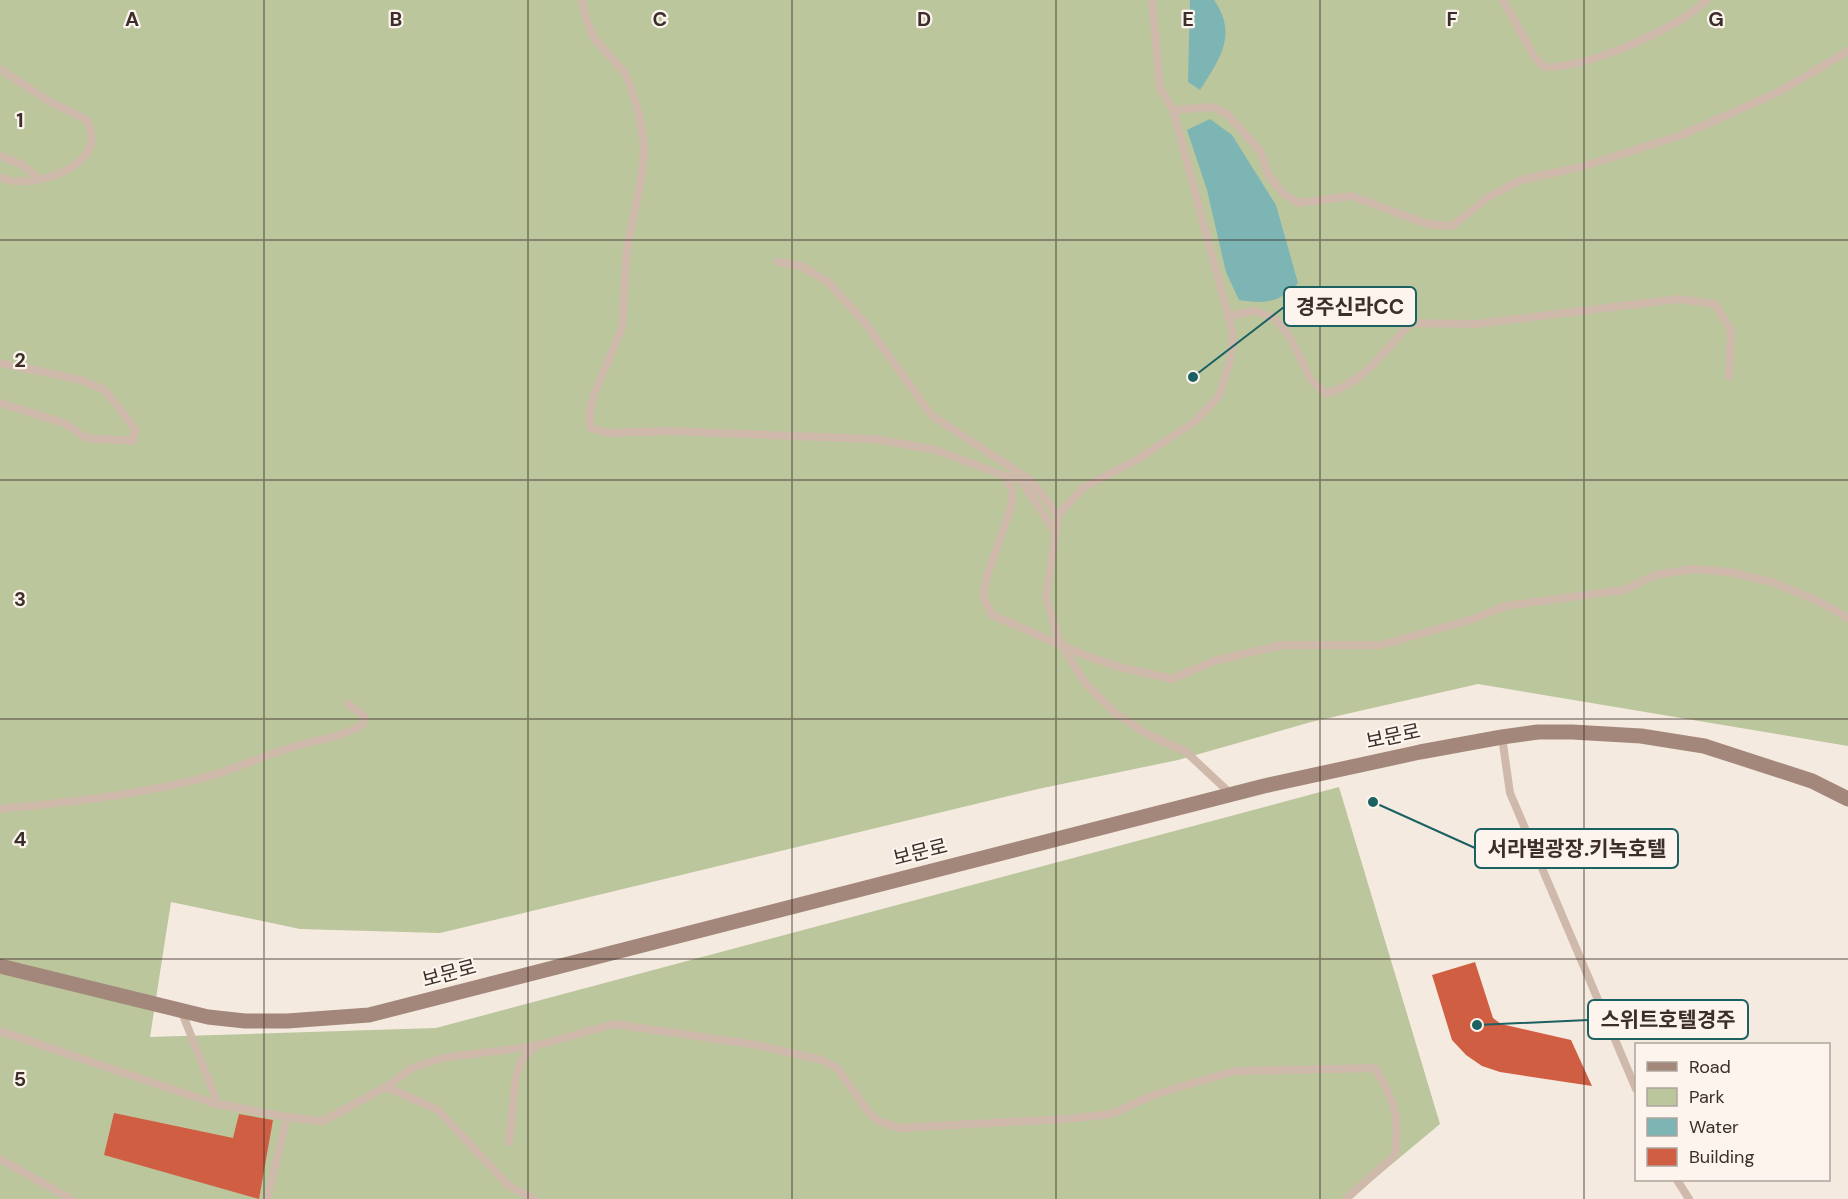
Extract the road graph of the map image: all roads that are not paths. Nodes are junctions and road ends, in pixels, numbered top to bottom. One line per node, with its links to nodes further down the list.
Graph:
1 (582, 0): 16 (lane)
2 (1152, 0): 7 (lane)
3 (1503, 0): 4 (lane)
4 (1707, 0)
5 (1848, 51): 7 (lane)
6 (0, 69): 10 (lane)
7 (1173, 110): 12 (lane)
8 (0, 156): 10 (lane)
9 (0, 177): 10 (lane)
10 (39, 178)
11 (777, 262): 17 (lane)
12 (1228, 316): 14 (lane); 17 (lane)
13 (0, 363): 15 (lane)
14 (1729, 377)
15 (0, 403)
16 (1005, 476): 18 (lane); 20 (lane)
17 (1058, 515): 18 (lane)
18 (1055, 532): 20 (lane)
19 (1848, 618): 20 (lane)
20 (1060, 643): 23 (lane)
21 (348, 704): 25 (lane)
22 (1502, 737): 23 (street, 보문로); 24 (street, 보문로); 31 (lane)
23 (1231, 794): 27 (street, 보문로)
24 (1848, 799)
25 (0, 809)
26 (0, 966): 27 (street, 보문로)
27 (181, 1011): 32 (lane)
28 (0, 1031): 32 (lane)
29 (534, 1046): 30 (lane); 34 (lane); 40 (lane)
30 (386, 1087): 33 (lane); 39 (lane)
31 (1635, 1087)
32 (218, 1104): 33 (lane)
33 (287, 1117): 38 (lane)
34 (509, 1142)
35 (0, 1159): 37 (lane)
36 (1678, 1181): 41 (lane)
37 (71, 1199)
38 (267, 1199)
39 (535, 1199)
40 (1346, 1199)
41 (1689, 1199)

